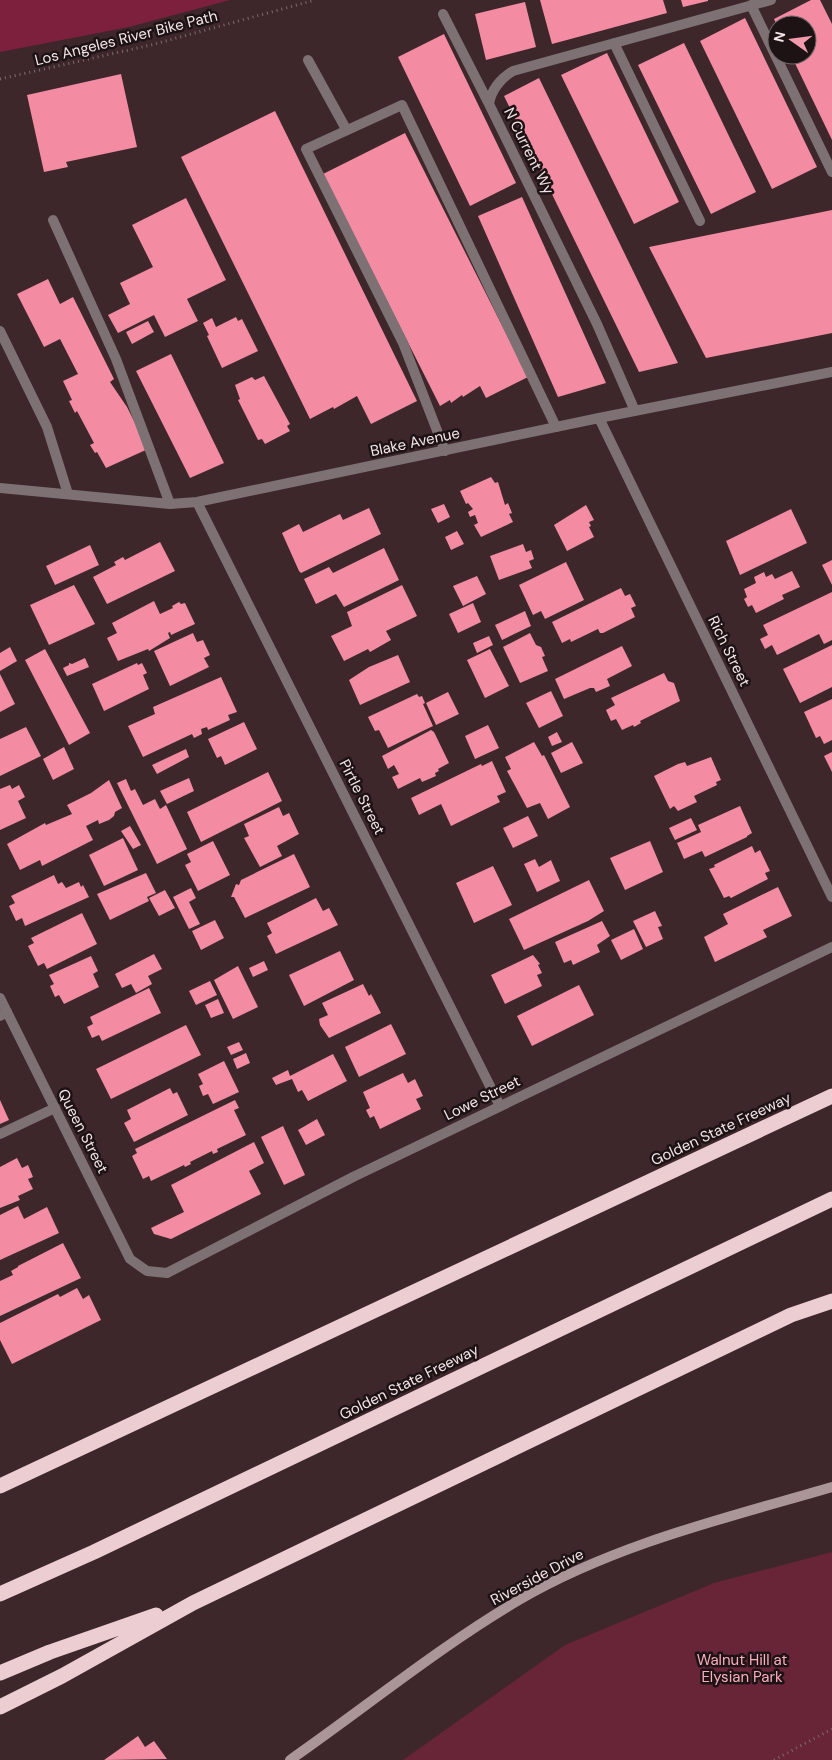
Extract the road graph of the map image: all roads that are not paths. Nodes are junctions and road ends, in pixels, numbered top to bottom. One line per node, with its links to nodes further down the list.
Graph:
1 (771, 0): 2 (street, N Current Wy)
2 (751, 6): 4 (street, N Current Wy); 8 (street)
3 (443, 14): 6 (street)
4 (614, 43): 6 (street, N Current Wy); 10 (street)
5 (308, 60): 7 (street)
6 (489, 104): 13 (street, N Current Wy)
7 (346, 129): 15 (street); 16 (street)
8 (832, 172)
9 (53, 220): 20 (street)
10 (700, 221)
11 (0, 331): 18 (street)
12 (832, 372): 13 (street, Blake Avenue)
13 (634, 411): 14 (street, Blake Avenue)
14 (599, 418): 15 (street, Blake Avenue); 21 (street, Rich Street)
15 (556, 427): 16 (street, Blake Avenue)
16 (445, 452): 19 (street, Blake Avenue)
17 (0, 488): 18 (street, Blake Avenue)
18 (68, 494): 20 (street, Blake Avenue)
19 (197, 502): 20 (street, Blake Avenue); 26 (street, Pirtle Street)
20 (170, 504)
21 (832, 897)
22 (832, 947): 26 (street, Lowe Street)
23 (0, 998): 24 (street, Queen Street)
24 (4, 1014): 27 (street, Queen Street)
25 (832, 1096): 34 (highway, Golden State Freeway)
26 (500, 1106): 30 (street, Lowe Street)
27 (55, 1108): 28 (street); 30 (street, Queen Street)
28 (0, 1134)
29 (832, 1199): 36 (highway, Golden State Freeway)
30 (147, 1271)
31 (832, 1289): 33 (highway)
32 (832, 1301): 33 (highway)
33 (791, 1315): 37 (highway)
34 (0, 1486)
35 (832, 1487): 40 (main road, Riverside Drive)
36 (0, 1594)
37 (193, 1602): 38 (highway); 39 (highway)
38 (0, 1673)
39 (0, 1707)
40 (290, 1760)

